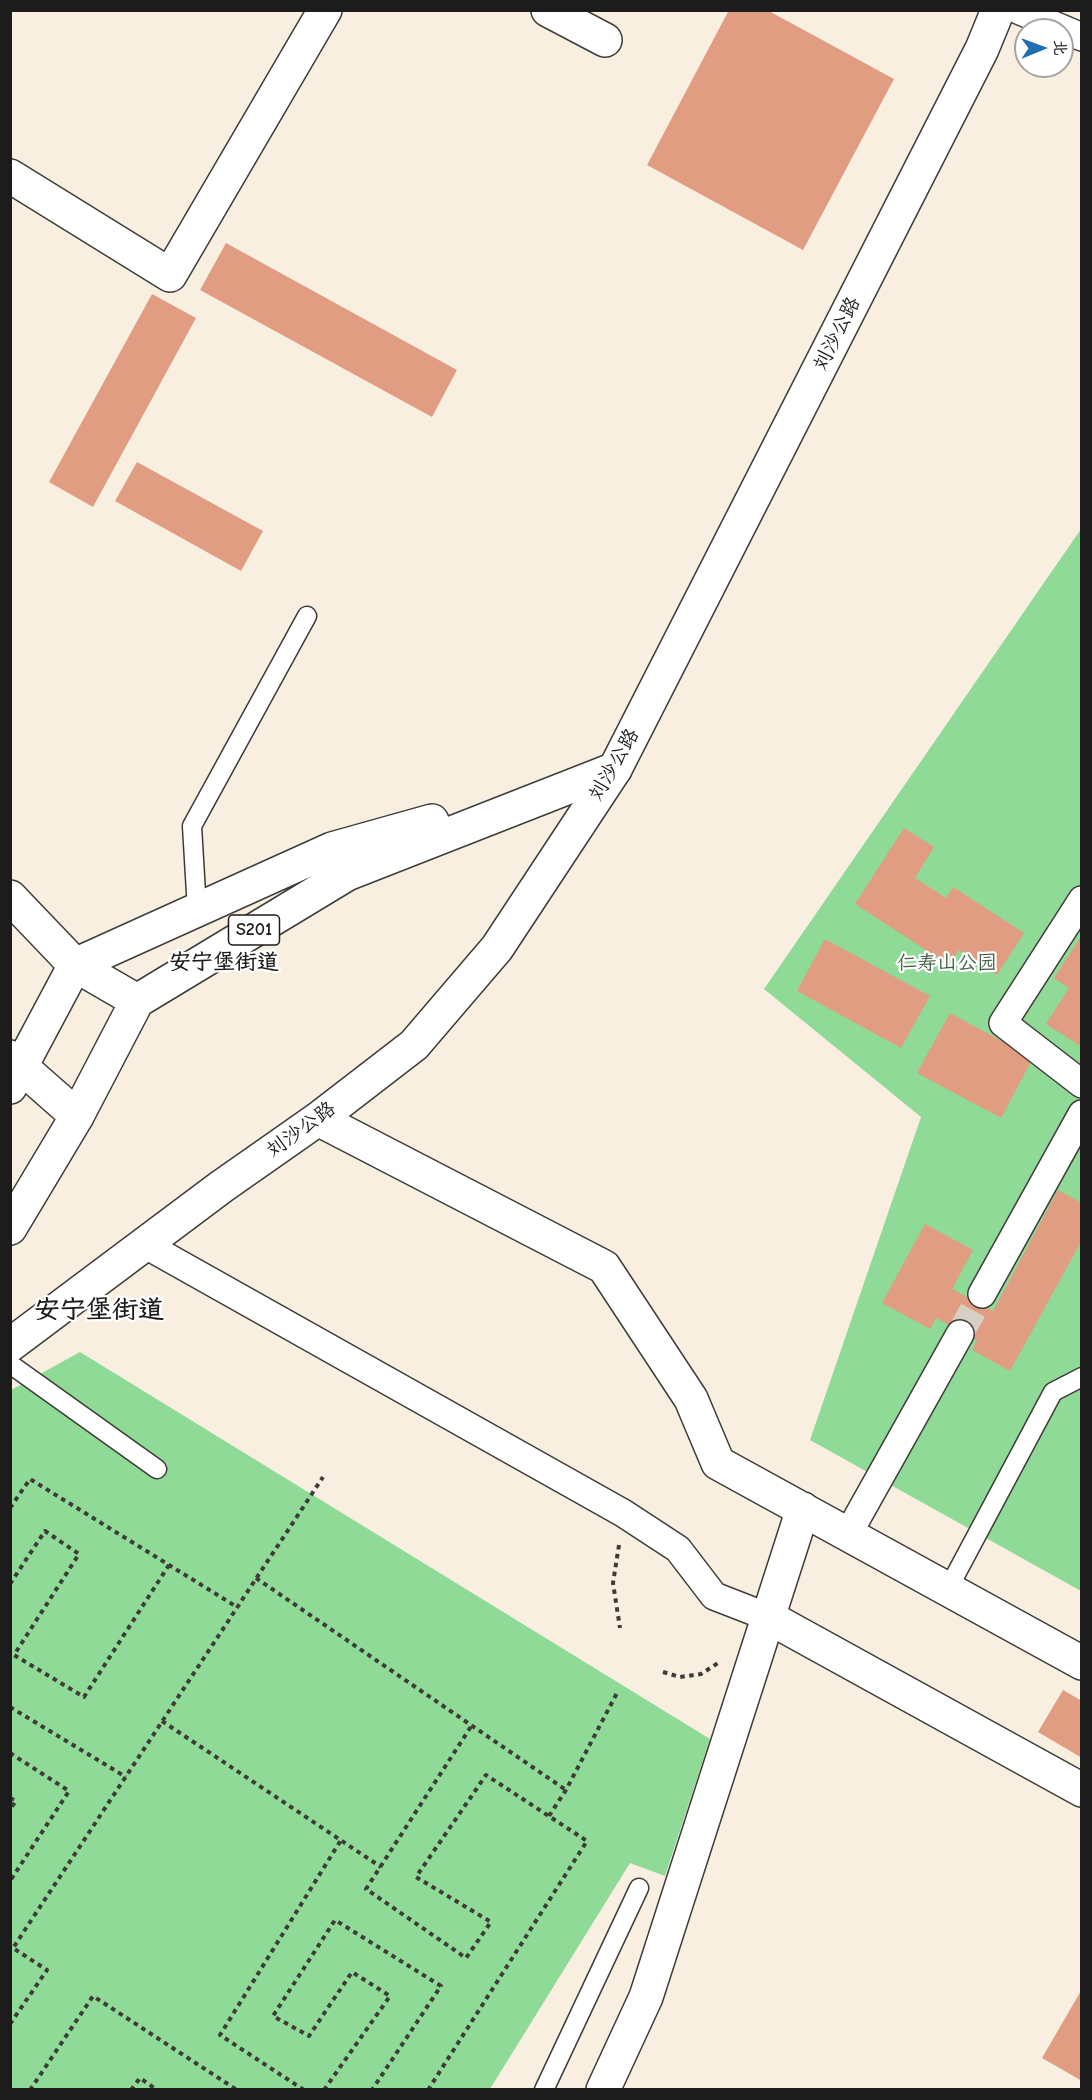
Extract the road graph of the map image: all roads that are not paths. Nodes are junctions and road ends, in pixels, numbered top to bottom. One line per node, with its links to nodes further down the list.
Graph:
1 (326, 10): 7 (street)
2 (548, 10): 6 (street)
3 (998, 10): 9 (street, 刘沙公路)
4 (1018, 10): 5 (street)
5 (1082, 37)
6 (605, 40)
7 (10, 176)
8 (306, 615): 12 (lane)
9 (615, 769): 12 (street, S201); 14 (street, S201); 19 (street, 刘沙公路)
10 (10, 897): 13 (street)
11 (1082, 900): 16 (street)
12 (197, 910): 13 (street, S201)
13 (75, 965): 14 (street); 15 (street)
14 (137, 1001): 18 (street)
15 (14, 1071): 18 (street)
16 (1082, 1084)
17 (1082, 1114): 22 (street)
18 (77, 1116): 20 (street)
19 (318, 1119): 21 (street, 刘沙公路); 28 (street)
20 (10, 1228)
21 (144, 1244): 24 (street, 刘沙公路); 31 (street)
22 (982, 1294)
23 (960, 1334): 29 (street)
24 (10, 1345)
25 (10, 1364): 27 (lane)
26 (1082, 1377): 30 (lane)
27 (157, 1469)
28 (803, 1509): 29 (street); 31 (street)
29 (848, 1534): 30 (street)
30 (948, 1589): 32 (street)
31 (768, 1617): 33 (street); 36 (street)
32 (1082, 1663)
33 (1082, 1790)
34 (639, 1888): 35 (lane)
35 (544, 2090)
36 (603, 2090)

